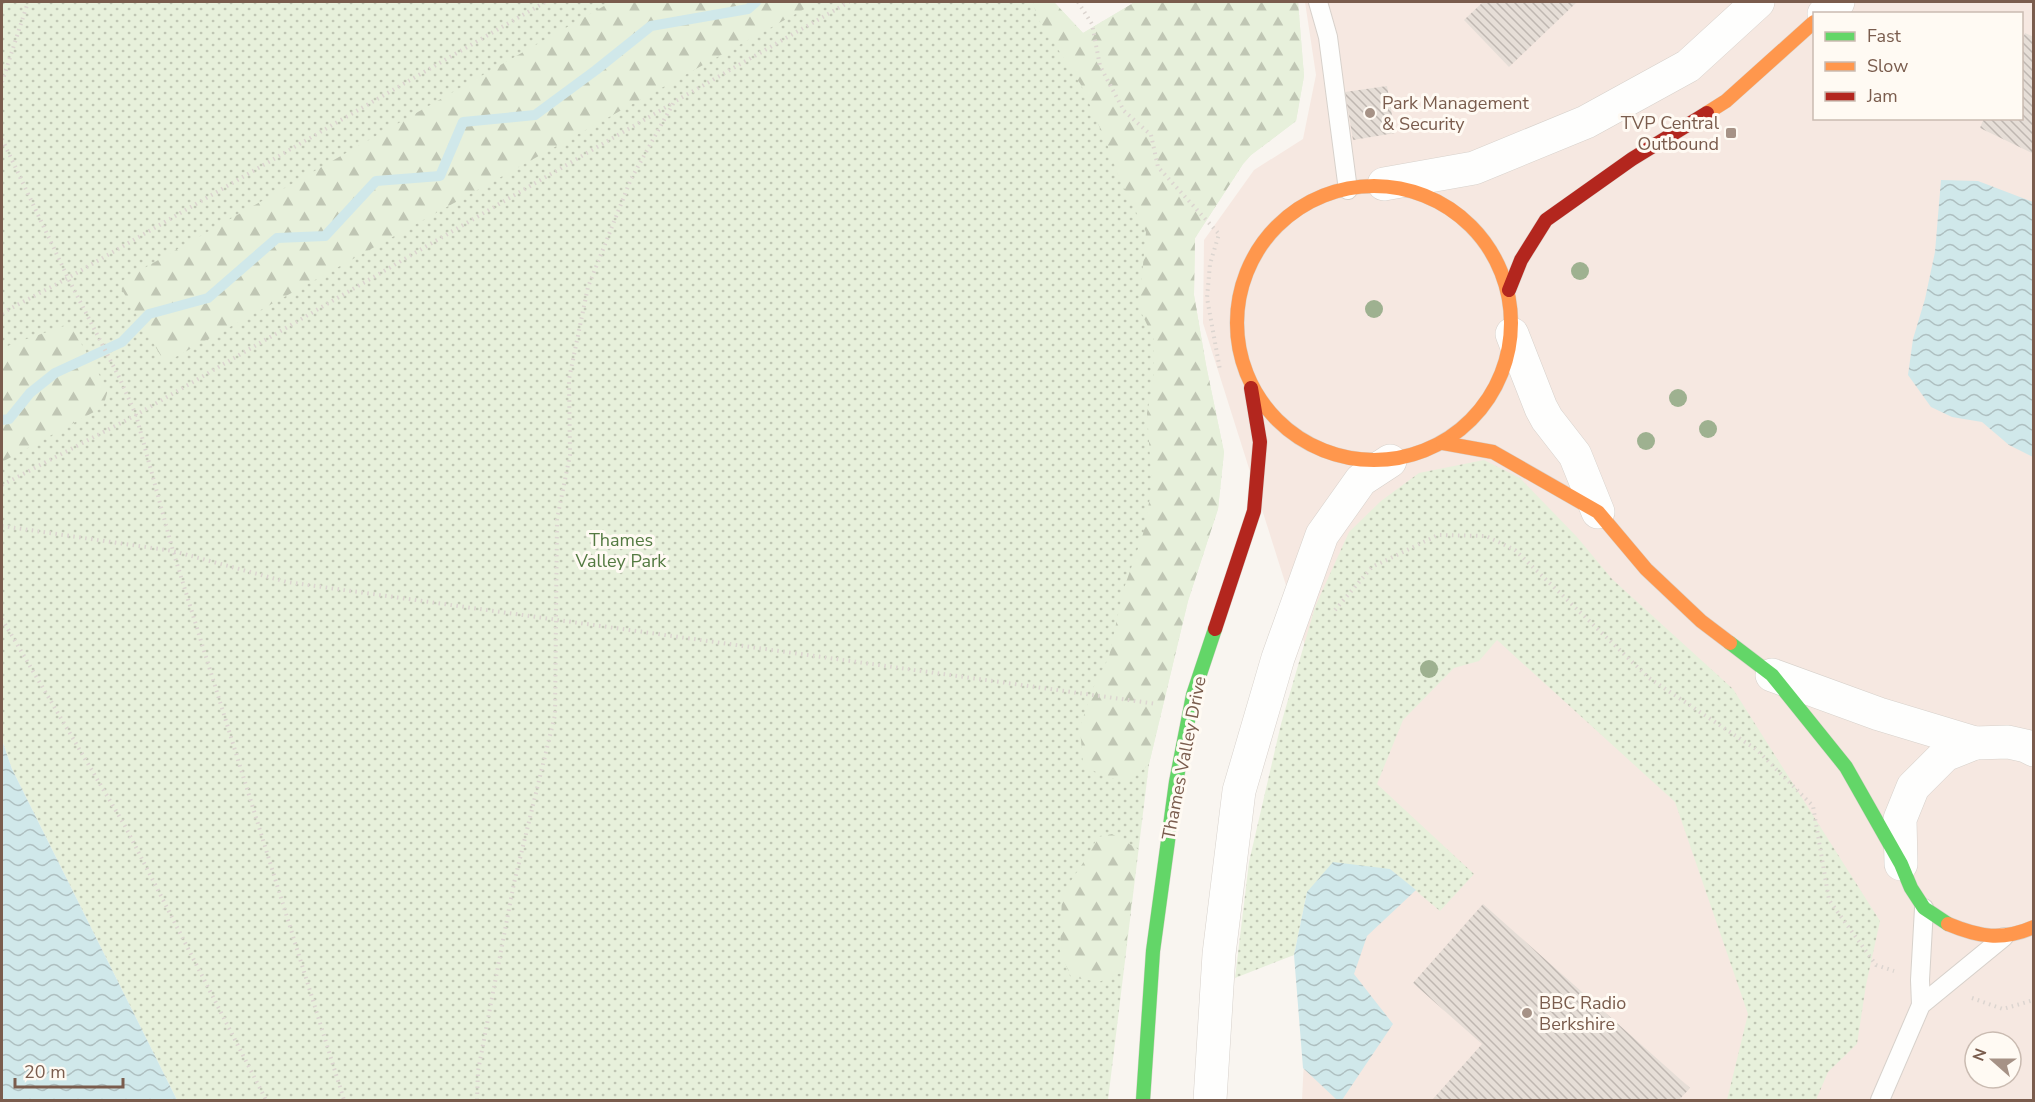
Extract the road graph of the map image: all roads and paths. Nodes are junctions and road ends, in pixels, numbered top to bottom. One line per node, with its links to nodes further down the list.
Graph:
1 (28, 2): 10 (path)
2 (545, 2): 15 (path)
3 (849, 2): 11 (path)
4 (1078, 2): 19 (path)
5 (1318, 2): 14 (lane)
6 (1758, 2): 13 (street)
7 (1838, 2): 8 (street)
8 (1826, 12)
9 (1813, 24): 16 (street)
10 (2, 82)
11 (674, 102): 21 (path); 30 (path)
12 (2, 139): 15 (path)
13 (1384, 184): 14 (street, Thames Valley Drive); 16 (street)
14 (1347, 190): 20 (street, Thames Valley Drive)
15 (68, 278): 17 (path); 21 (path)
16 (1509, 290): 18 (street)
17 (2, 313)
18 (1512, 334): 22 (street); 25 (street)
19 (1222, 377)
20 (1251, 388): 23 (street); 46 (street, Thames Valley Drive)
21 (136, 415): 24 (path); 27 (path)
22 (1443, 443): 23 (street); 25 (street)
23 (1390, 461): 47 (street)
24 (2, 485)
25 (1598, 512): 31 (street)
26 (2, 526): 27 (path)
27 (172, 551): 30 (path); 44 (path)
28 (1330, 615): 39 (path)
29 (2, 619): 43 (path)
30 (556, 620): 32 (path); 45 (path)
31 (1772, 675): 33 (street); 35 (street)
32 (1145, 703)
33 (1975, 743): 34 (street); 35 (street)
34 (2034, 750)
35 (1901, 864): 36 (street)
36 (1924, 908): 38 (street); 41 (lane)
37 (2034, 927): 38 (street)
38 (2005, 936): 41 (lane)
39 (1876, 965)
40 (2034, 1000): 42 (path)
41 (1922, 1005): 48 (lane)
42 (2003, 1009)
43 (266, 1101)
44 (344, 1101)
45 (477, 1101)
46 (1143, 1101)
47 (1210, 1101)
48 (1880, 1101)

